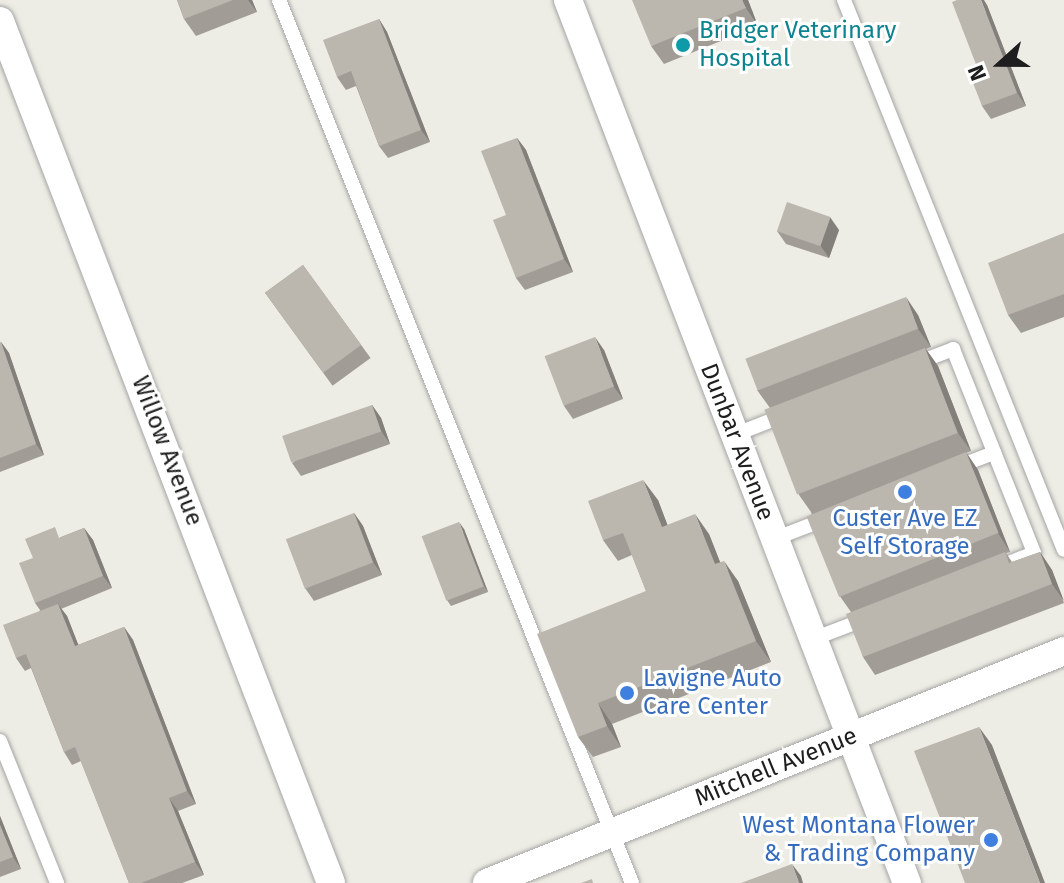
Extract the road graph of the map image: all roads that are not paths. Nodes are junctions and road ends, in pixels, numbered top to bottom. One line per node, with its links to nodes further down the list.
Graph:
1 (279, 0): 19 (lane)
2 (568, 0): 7 (street, Dunbar Avenue)
3 (844, 0): 12 (lane)
4 (0, 21): 21 (street, Willow Avenue)
5 (895, 372): 8 (lane)
6 (807, 406): 7 (lane)
7 (734, 435): 11 (street, Dunbar Avenue)
8 (994, 453): 9 (lane); 13 (lane)
9 (935, 476)
10 (848, 510): 11 (lane)
11 (774, 539): 15 (street, Dunbar Avenue)
12 (1064, 550)
13 (975, 576)
14 (887, 611): 15 (lane)
15 (813, 639): 17 (street, Dunbar Avenue)
16 (1064, 651): 17 (street, Mitchell Avenue)
17 (851, 737): 19 (street, Mitchell Avenue); 24 (street, Dunbar Avenue)
18 (0, 741): 20 (lane)
19 (613, 833): 22 (street, Mitchell Avenue); 23 (lane)
20 (57, 883)
21 (331, 883)
22 (487, 883)
23 (632, 883)
24 (907, 883)

